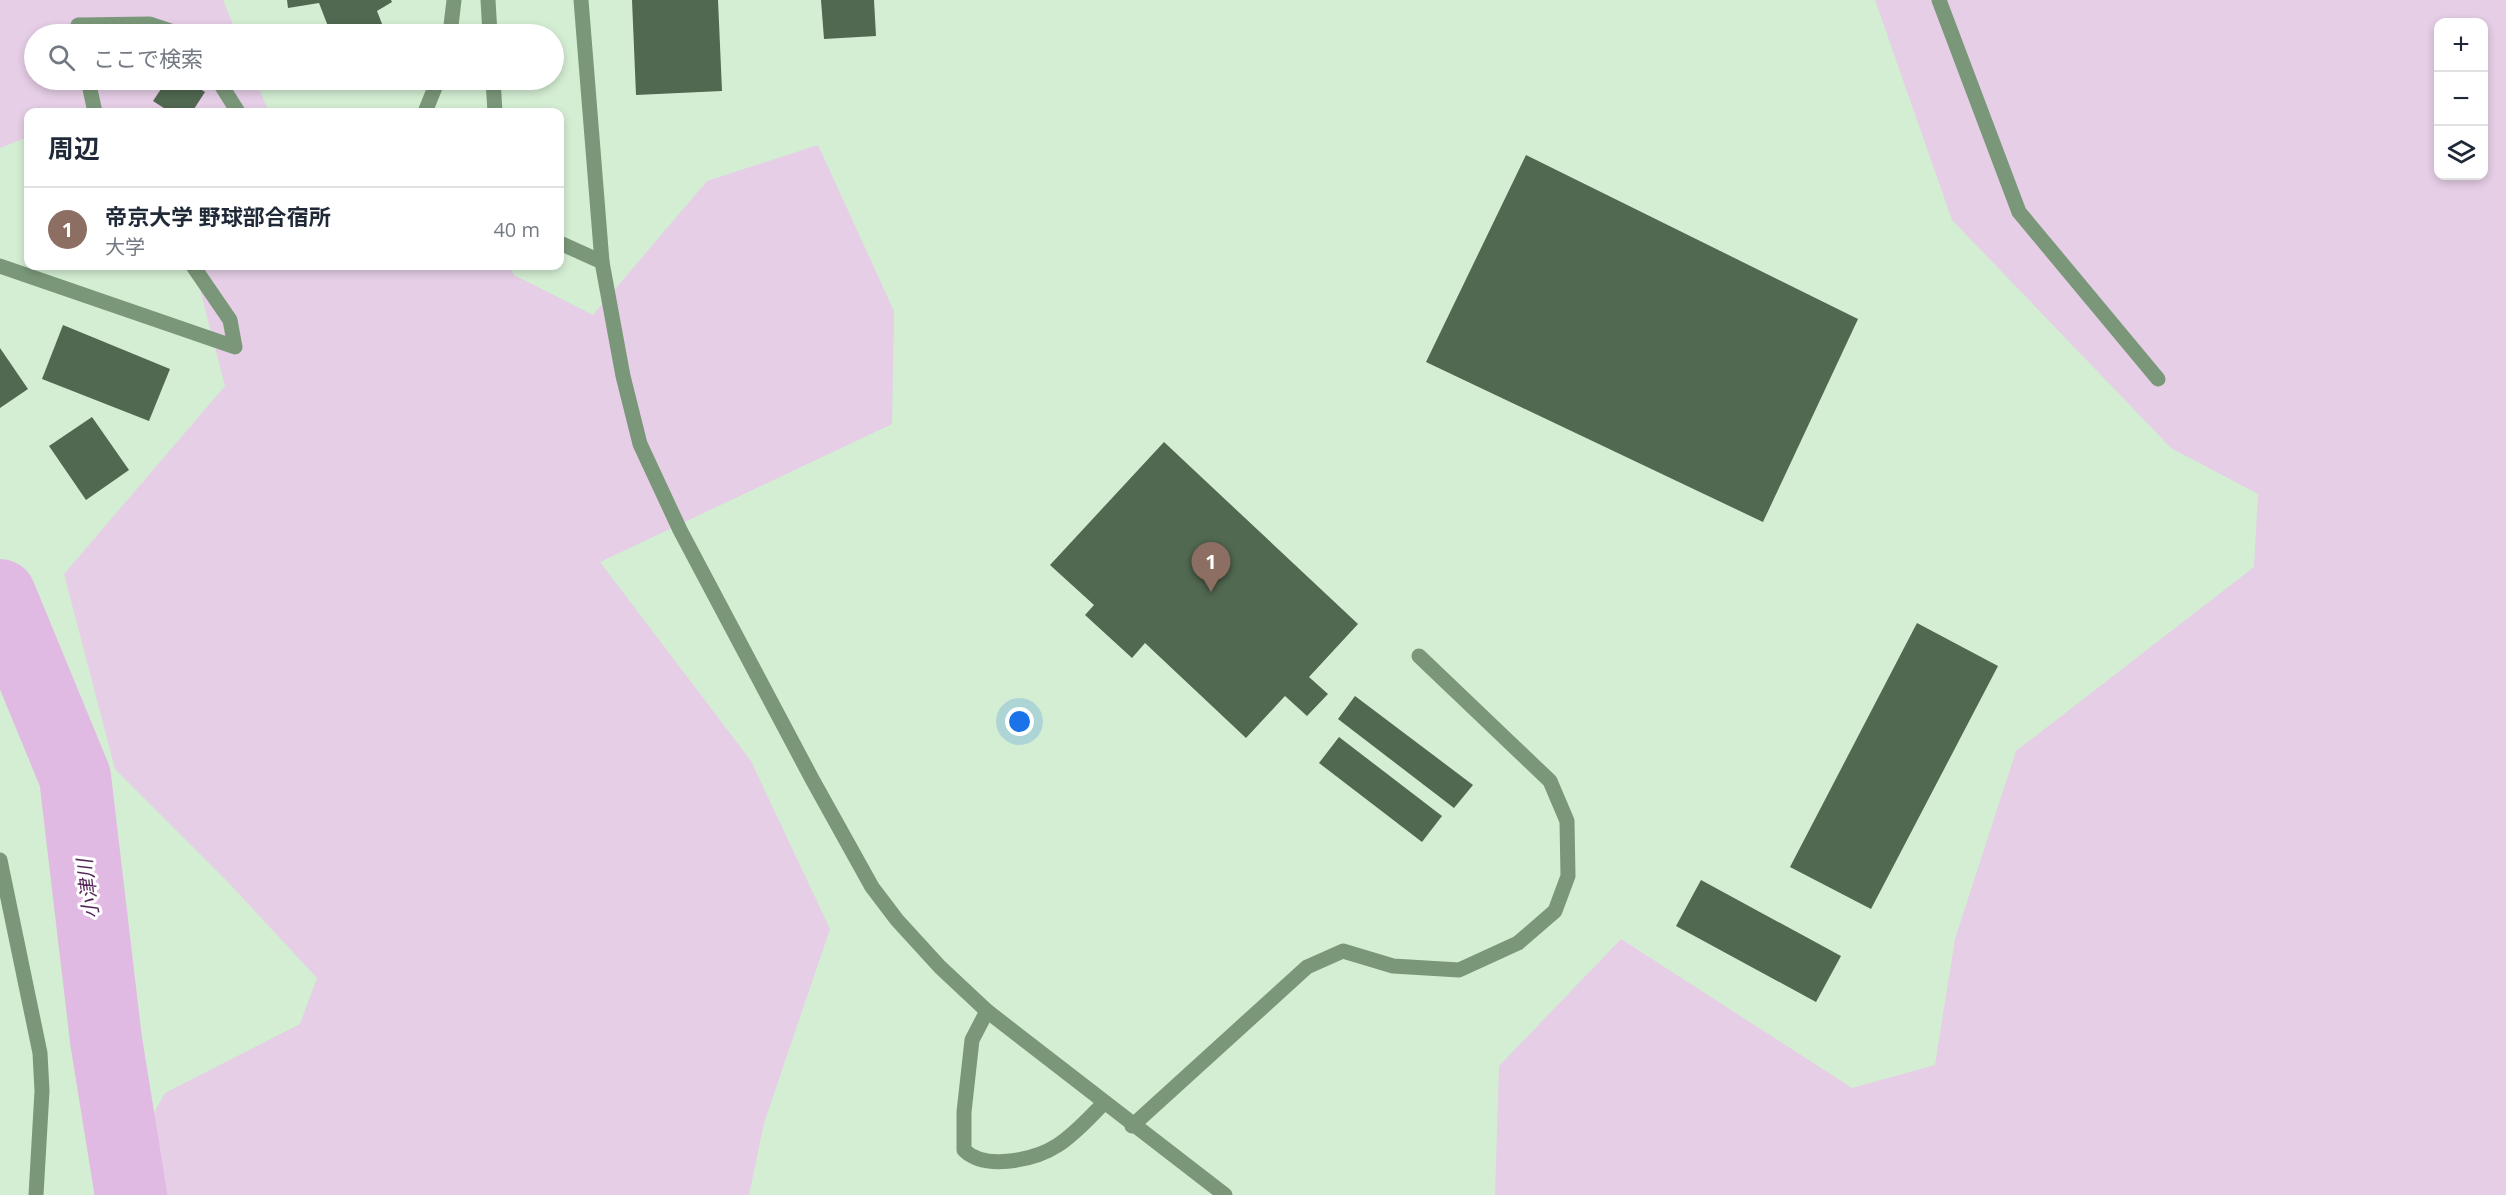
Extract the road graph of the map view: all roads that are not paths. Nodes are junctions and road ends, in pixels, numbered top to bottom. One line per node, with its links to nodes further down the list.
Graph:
1 (454, 0): 5 (street)
2 (488, 0): 6 (street)
3 (581, 0): 16 (street)
4 (1939, 0): 19 (street)
5 (451, 24)
6 (489, 24)
7 (90, 90): 11 (street)
8 (224, 90): 12 (street)
9 (434, 90): 13 (street)
10 (494, 90): 14 (street)
11 (94, 108)
12 (236, 108)
13 (426, 108)
14 (495, 108)
15 (564, 245): 16 (street)
16 (602, 262): 22 (street)
17 (0, 266): 18 (street)
18 (196, 270)
19 (2158, 379)
20 (1419, 656): 24 (street)
21 (0, 860): 25 (street)
22 (987, 1011): 23 (street); 23 (street)
23 (1103, 1104): 24 (street)
24 (1132, 1126): 26 (street)
25 (36, 1195)
26 (1225, 1195)

